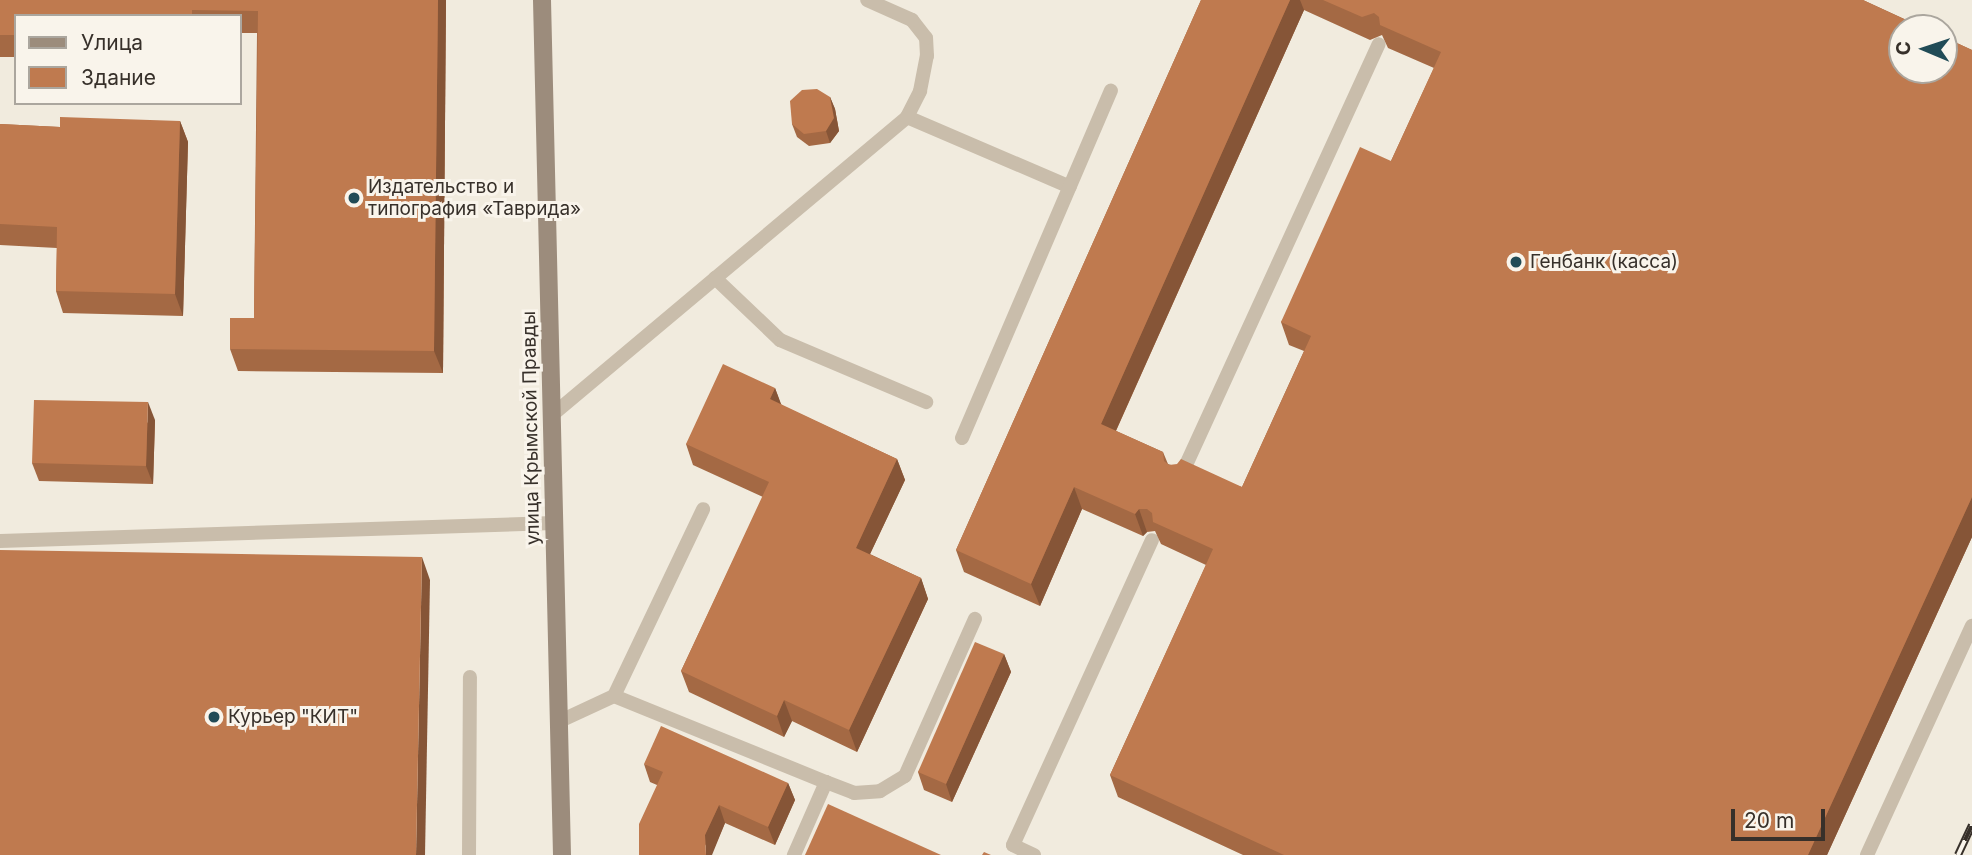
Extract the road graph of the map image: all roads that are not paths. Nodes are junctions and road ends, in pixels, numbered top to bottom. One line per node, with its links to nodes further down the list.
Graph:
1 (542, 0): 9 (street, улица Крымской Правды)
2 (867, 0): 5 (lane)
3 (1379, 44): 11 (lane)
4 (1111, 91): 6 (lane)
5 (907, 117): 6 (lane); 7 (lane)
6 (1070, 187): 10 (lane)
7 (715, 278): 8 (lane); 9 (lane)
8 (926, 402)
9 (551, 416): 13 (street, улица Крымской Правды)
10 (962, 438)
11 (1180, 478)
12 (703, 509): 19 (lane)
13 (554, 523): 15 (lane); 20 (street, улица Крымской Правды)
14 (1152, 540): 25 (lane)
15 (0, 541)
16 (975, 619): 21 (lane)
17 (1972, 626): 26 (lane)
18 (470, 677): 22 (lane)
19 (614, 696): 20 (lane); 21 (lane)
20 (558, 722): 23 (street, улица Крымской Правды)
21 (826, 782): 24 (lane)
22 (469, 855)
23 (562, 855)
24 (794, 855)
25 (1034, 855)
26 (1867, 855)

